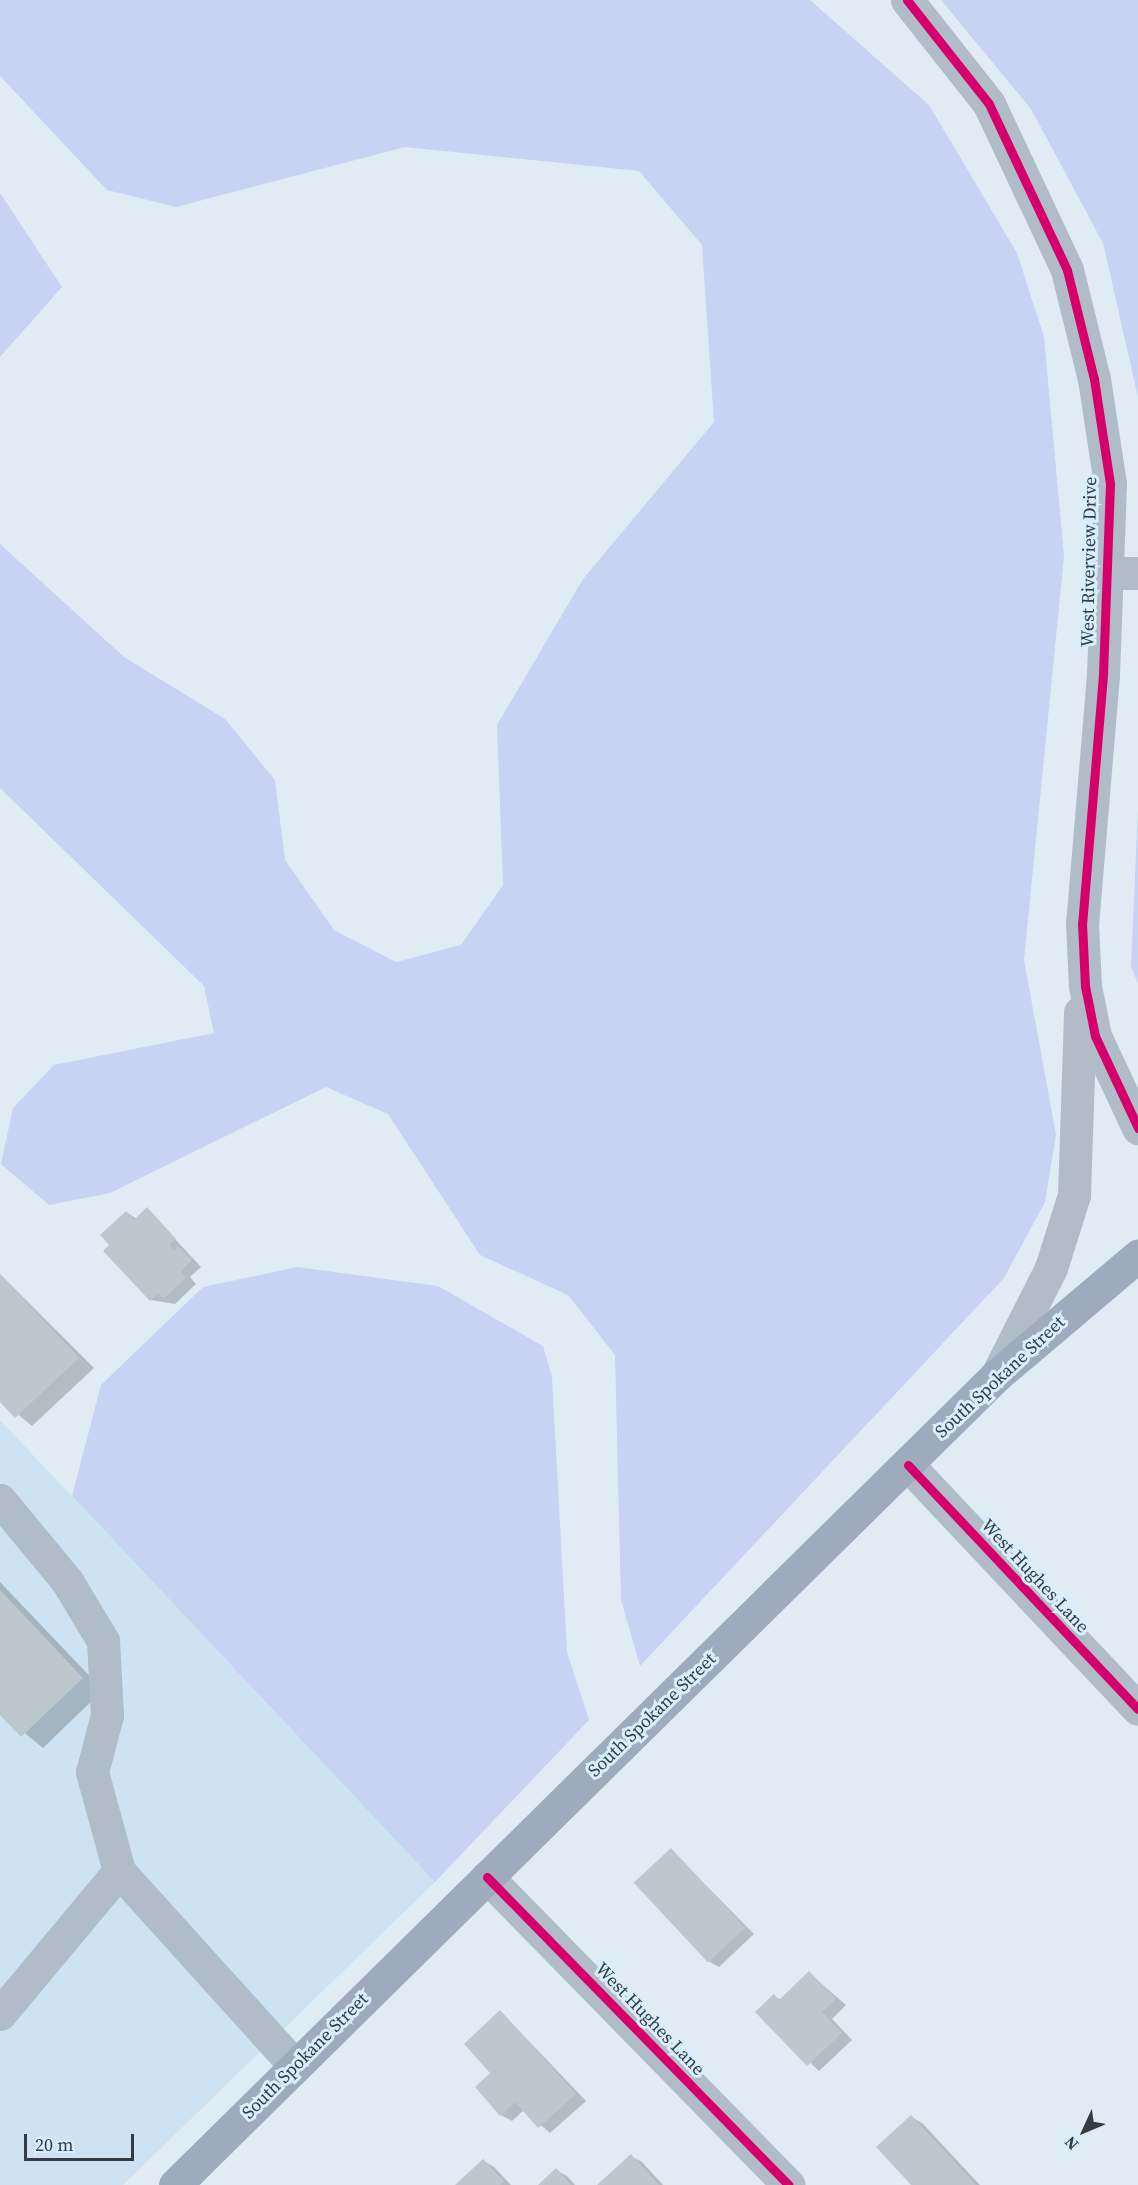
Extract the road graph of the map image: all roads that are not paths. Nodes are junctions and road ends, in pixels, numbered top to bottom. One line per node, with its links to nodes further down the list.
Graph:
1 (907, 0): 2 (street, West Riverview Drive)
2 (1123, 573): 3 (street, West Riverview Drive)
3 (1082, 923): 4 (street, West Riverview Drive); 6 (street)
4 (1138, 1128)
5 (1138, 1256): 6 (main road, South Spokane Street)
6 (998, 1375): 7 (main road, South Spokane Street)
7 (908, 1465): 9 (street, West Hughes Lane); 11 (main road, South Spokane Street)
8 (0, 1500): 10 (street)
9 (1138, 1709)
10 (119, 1871): 12 (street); 13 (street)
11 (487, 1877): 13 (main road, South Spokane Street); 15 (street, West Hughes Lane)
12 (0, 2014)
13 (295, 2066): 14 (main road, South Spokane Street)
14 (175, 2185)
15 (789, 2185)

